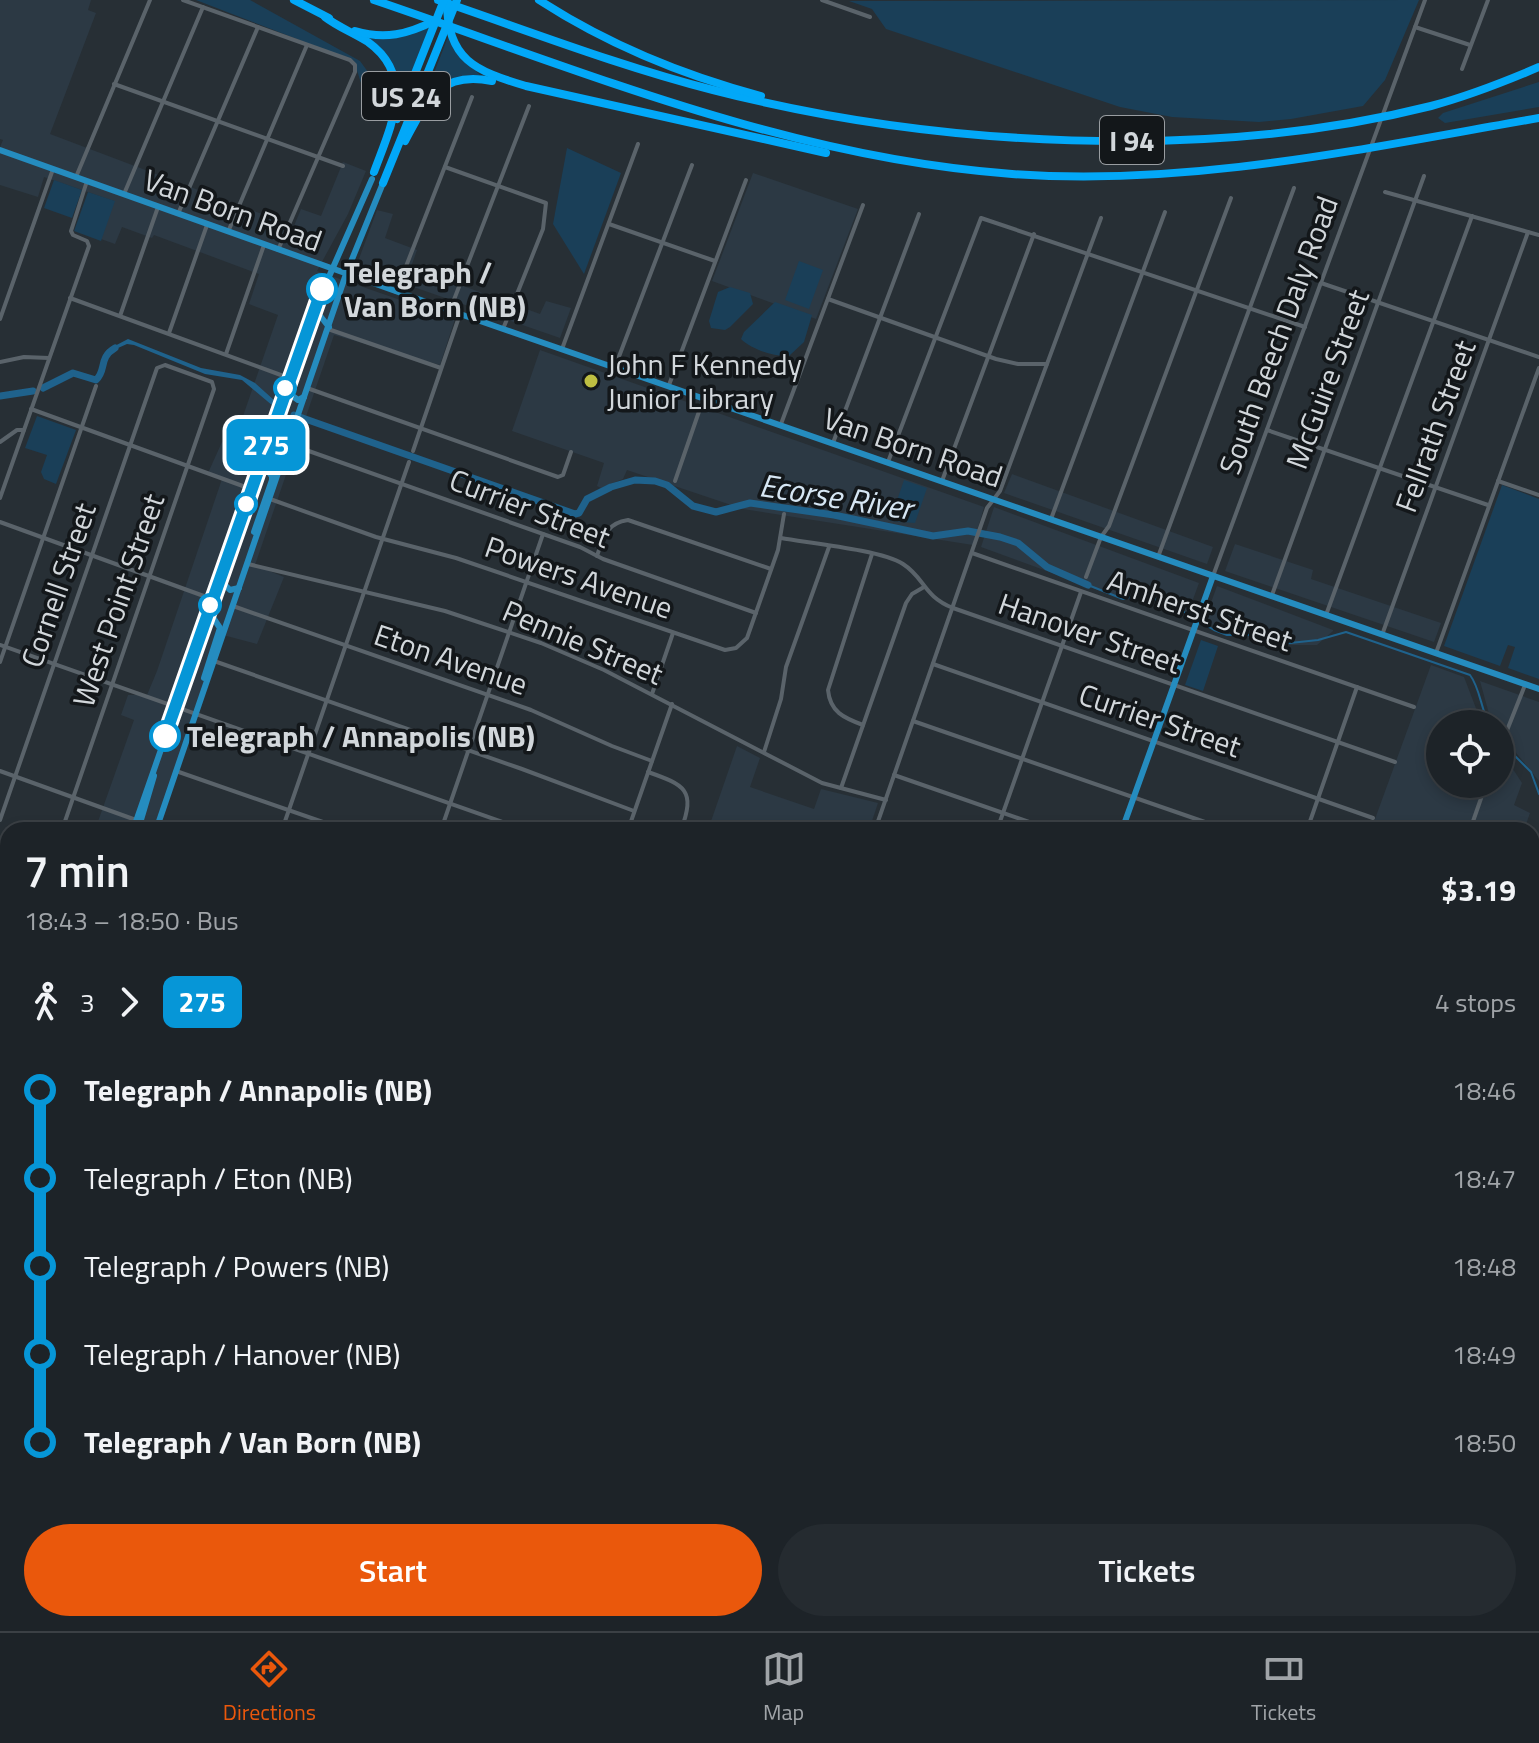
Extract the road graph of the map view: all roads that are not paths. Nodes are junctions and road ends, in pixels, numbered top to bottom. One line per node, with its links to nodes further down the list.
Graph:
1 (150, 0): 22 (street)
2 (183, 0): 11 (street)
3 (294, 0): 14 (highway)
4 (374, 0): 34 (highway, I 94)
5 (469, 0): 12 (highway)
6 (530, 0): 13 (highway)
7 (539, 0): 13 (highway)
8 (822, 0): 15 (street)
9 (1425, 0): 17 (street, South Beech Daly Road)
10 (1488, 0): 18 (street)
11 (203, 7): 16 (street); 25 (street)
12 (446, 8): 14 (highway); 23 (highway); 27 (highway, I 94); 39 (highway, US 24); 42 (highway, US 24)
13 (550, 8): 27 (highway)
14 (325, 17): 39 (highway)
15 (870, 17)
16 (258, 27): 19 (street); 29 (street)
17 (1415, 27): 18 (street); 72 (street, South Beech Daly Road)
18 (1471, 44): 21 (street)
19 (307, 45): 30 (street); 33 (street)
20 (1539, 67): 27 (highway, I 94)
21 (1462, 69)
22 (114, 84): 25 (street); 41 (street)
23 (526, 86): 34 (highway); 42 (highway)
24 (472, 97): 37 (street)
25 (163, 101): 29 (street); 48 (street)
26 (529, 106): 45 (street)
27 (835, 116)
28 (1539, 118): 34 (highway, I 94)
29 (217, 120): 30 (street); 54 (street)
30 (268, 138): 33 (street); 60 (street)
31 (638, 144): 58 (street)
32 (0, 150): 38 (main road, Van Born Road)
33 (318, 156): 36 (street); 66 (street)
34 (902, 161)
35 (692, 165): 64 (street)
36 (343, 166)
37 (445, 167): 45 (street); 74 (street)
38 (53, 169): 41 (main road, Van Born Road); 84 (street)
39 (373, 176): 69 (main road, US 24)
40 (1424, 176): 50 (street, McGuire Street)
41 (76, 177): 44 (main road, Van Born Road)
42 (384, 180): 71 (main road, US 24)
43 (746, 180): 68 (street)
44 (87, 181): 48 (main road, Van Born Road); 75 (street)
45 (498, 185): 79 (street); 88 (street)
46 (1294, 188): 78 (street)
47 (1385, 192): 50 (street)
48 (124, 194): 52 (main road, Van Born Road)
49 (1231, 198): 73 (street)
50 (1415, 199): 56 (street); 77 (street, McGuire Street)
51 (863, 205): 76 (street)
52 (158, 207): 54 (main road, Van Born Road); 81 (street)
53 (1165, 212): 70 (street)
54 (178, 214): 59 (main road, Van Born Road)
55 (919, 214): 83 (street)
56 (1472, 216): 61 (street); 85 (street)
57 (1101, 218): 67 (street)
58 (609, 224): 64 (street); 93 (street)
59 (207, 225): 60 (main road, Van Born Road); 89 (street)
60 (228, 232): 65 (main road, Van Born Road)
61 (1528, 232): 63 (street); 92 (street, Fellrath Street)
62 (1034, 234): 67 (street); 91 (street); 95 (street)
63 (1539, 235)
64 (663, 242): 68 (street); 100 (street)
65 (264, 245): 66 (main road, Van Born Road); 94 (street)
66 (278, 250): 69 (main road, Van Born Road)
67 (1088, 253): 70 (street); 99 (street)
68 (715, 261): 105 (street)
69 (331, 268): 71 (main road, Van Born Road); 82 (main road, US 24)
70 (1142, 271): 73 (street); 141 (street)
71 (346, 274): 74 (main road, Van Born Road); 87 (main road, US 24)
72 (1321, 283): 77 (street); 86 (street, South Beech Daly Road)
73 (1198, 290): 78 (street); 144 (street)
74 (396, 292): 79 (main road, Van Born Road)
75 (70, 298): 81 (street); 97 (street)
76 (828, 299): 83 (street); 111 (street)
77 (1378, 302): 85 (street); 120 (street, McGuire Street)
78 (1250, 308): 86 (street); 154 (street)
79 (450, 310): 80 (main road, Van Born Road)
80 (460, 314): 88 (main road, Van Born Road); 101 (street)
81 (120, 316): 89 (street)
82 (311, 318): 87 (main road); 90 (main road, US 24)
83 (881, 318): 91 (street); 117 (street)
84 (0, 319)
85 (1433, 321): 92 (street); 126 (street)
86 (1305, 327): 115 (street, South Beech Daly Road)
87 (329, 328): 101 (street); 107 (main road, US 24)
88 (503, 329): 93 (main road, Van Born Road)
89 (169, 333): 94 (street)
90 (305, 334): 103 (main road, US 24); 108 (main road)
91 (935, 337): 95 (street); 124 (street)
92 (1489, 340): 96 (street); 132 (street, Fellrath Street)
93 (562, 349): 100 (main road, Van Born Road)
94 (226, 354): 103 (street)
95 (989, 356): 99 (street); 129 (street)
96 (1539, 357)
97 (49, 358): 98 (street); 110 (street)
98 (0, 362)
99 (1047, 364): 137 (street)
100 (615, 367): 105 (main road, Van Born Road)
101 (441, 368): 113 (street)
102 (1539, 368): 130 (street)
103 (289, 378): 127 (main road, US 24)
104 (214, 385): 119 (street, Cornell Street); 125 (street, West Point Street)
105 (669, 385): 109 (main road, Van Born Road)
106 (96, 386): 112 (street)
107 (307, 388): 108 (main road, US 24); 113 (street)
108 (304, 397): 118 (main road, US 24)
109 (704, 398): 111 (main road, Van Born Road); 128 (street)
110 (31, 409): 112 (street); 114 (street)
111 (781, 424): 117 (main road, Van Born Road)
112 (82, 427): 119 (street); 145 (street)
113 (420, 428): 121 (street); 122 (street)
114 (24, 430): 116 (street); 135 (street)
115 (1267, 430): 120 (street); 158 (street, South Beech Daly Road)
116 (0, 442)
117 (833, 443): 124 (main road, Van Born Road)
118 (289, 444): 131 (street, Currier Street); 136 (main road, US 24)
119 (130, 445): 125 (street); 151 (street, Cornell Street)
120 (1325, 449): 126 (street); 165 (street, McGuire Street)
121 (413, 451)
122 (571, 452)
123 (409, 462): 131 (street)
124 (888, 462): 129 (main road, Van Born Road)
125 (187, 465): 133 (street); 157 (street, West Point Street)
126 (1381, 469): 132 (street); 170 (street)
127 (256, 473): 133 (main road, US 24); 152 (main road)
128 (675, 481)
129 (942, 481): 137 (main road, Van Born Road)
130 (1498, 481): 134 (street); 138 (street)
131 (401, 484): 143 (street, Currier Street); 147 (street)
132 (1436, 488): 138 (street); 175 (street, Fellrath Street)
133 (251, 489): 139 (main road, US 24)
134 (1539, 495)
135 (0, 498)
136 (270, 499): 147 (street, Powers Avenue); 152 (main road, US 24)
137 (994, 499): 141 (main road, Van Born Road); 149 (street)
138 (1489, 506): 179 (street)
139 (243, 511): 162 (main road); 166 (main road, US 24)
140 (784, 514): 146 (street, Powers Avenue)
141 (1051, 519): 144 (main road, Van Born Road)
142 (0, 522): 145 (street)
143 (543, 534): 153 (street, Currier Street); 160 (street)
144 (1101, 537): 154 (main road, Van Born Road); 159 (street)
145 (43, 538): 151 (street); 177 (street)
146 (781, 538): 148 (street, Hanover Street); 156 (street, Powers Avenue)
147 (383, 539): 160 (street, Powers Avenue); 163 (street)
148 (829, 547): 150 (street, Hanover Street); 204 (street)
149 (972, 553): 164 (street, Amherst Street); 168 (street)
150 (872, 554): 161 (street, Hanover Street); 200 (street)
151 (92, 555): 157 (street); 183 (street, Cornell Street)
152 (251, 555): 155 (main road, US 24)
153 (597, 556): 156 (street); 169 (street, Currier Street)
154 (1158, 557): 158 (main road, Van Born Road)
155 (248, 564): 162 (main road, US 24); 163 (street, Pennie Street)
156 (771, 569): 169 (street, Powers Avenue)
157 (150, 576): 166 (street); 184 (street, West Point Street)
158 (1213, 576): 165 (main road, Van Born Road); 172 (main road, South Beech Daly Road)
159 (1086, 577)
160 (527, 583): 173 (street); 174 (street, Powers Avenue)
161 (924, 587): 168 (street, Hanover Street); 200 (street)
162 (239, 588): 167 (main road, US 24)
163 (364, 591): 173 (street, Pennie Street); 176 (street)
164 (1081, 592): 172 (street, Amherst Street); 178 (street)
165 (1271, 596): 170 (main road, Van Born Road)
166 (212, 599): 171 (main road, US 24)
167 (233, 606): 176 (street, Eton Avenue); 180 (main road, US 24)
168 (953, 608): 178 (street, Hanover Street); 182 (street)
169 (756, 613): 174 (street, Powers Avenue)
170 (1326, 615): 175 (main road, Van Born Road)
171 (204, 623): 191 (main road); 196 (main road, US 24)
172 (1194, 627): 186 (main road, South Beech Daly Road); 187 (street, Amherst Street)
173 (510, 632): 189 (street, Pennie Street); 190 (street)
174 (673, 633): 189 (street)
175 (1382, 635): 179 (main road, Van Born Road)
176 (346, 645): 190 (street, Eton Avenue); 192 (street)
177 (3, 646): 181 (street); 183 (street)
178 (1062, 647): 186 (street, Hanover Street); 193 (street)
179 (1436, 653): 185 (main road, Van Born Road)
180 (214, 661): 191 (main road, US 24); 192 (street)
181 (0, 662)
182 (933, 664): 193 (street, Currier Street); 199 (street)
183 (54, 665): 184 (street); 214 (street, Cornell Street)
184 (111, 685): 196 (street); 216 (street, West Point Street)
185 (1525, 685): 188 (main road, Van Born Road); 197 (street)
186 (1174, 686): 201 (main road, South Beech Daly Road); 202 (street, Hanover Street)
187 (1357, 687): 195 (street, Amherst Street); 202 (street)
188 (1539, 689)
189 (652, 694): 194 (street, Pennie Street)
190 (487, 695): 203 (street); 208 (street, Eton Avenue)
191 (200, 700): 198 (main road, US 24)
192 (327, 701): 203 (street); 205 (street)
193 (1042, 703): 201 (street, Currier Street); 206 (street)
194 (672, 704): 204 (street, Pennie Street); 208 (street)
195 (1414, 707)
196 (174, 708): 198 (street); 207 (main road, US 24)
197 (1514, 712)
198 (195, 715): 205 (street); 211 (main road, US 24)
199 (913, 721): 206 (street); 213 (street)
200 (863, 725): 215 (street)
201 (1154, 742): 217 (main road, South Beech Daly Road); 218 (street, Currier Street)
202 (1338, 743): 209 (street, Hanover Street); 218 (street)
203 (469, 750): 221 (street); 223 (street)
204 (764, 752): 215 (street, Pennie Street)
205 (308, 755): 221 (street); 222 (street)
206 (1022, 758): 217 (street); 224 (street)
207 (157, 760): 227 (main road, US 24); 229 (main road)
208 (652, 761): 212 (street)
209 (1395, 762)
210 (0, 771): 214 (street)
211 (176, 771): 222 (street); 230 (main road, US 24)
212 (648, 772): 223 (street); 236 (street)
213 (894, 775): 220 (street); 224 (street)
214 (15, 776): 216 (street); 226 (street, Cornell Street)
215 (841, 788): 220 (street, Pennie Street)
216 (73, 798): 227 (street); 228 (street, West Point Street)
217 (1134, 798): 240 (main road, South Beech Daly Road); 241 (street)
218 (1318, 798): 225 (street, Currier Street); 242 (street)
219 (1481, 798): 243 (street)
220 (886, 800): 237 (street)
221 (450, 804): 233 (street); 234 (street)
222 (289, 810): 231 (street); 232 (street)
223 (634, 811): 235 (street)
224 (1003, 813): 238 (street); 239 (street)
225 (1373, 818)
226 (0, 820)
227 (136, 820)
228 (65, 822)
229 (138, 822)
230 (159, 822)
231 (285, 822)
232 (323, 822)
233 (444, 822)
234 (502, 822)
235 (631, 822)
236 (684, 822)
237 (878, 822)
238 (1000, 822)
239 (1029, 822)
240 (1125, 822)
241 (1204, 822)
242 (1310, 822)
243 (1473, 822)

